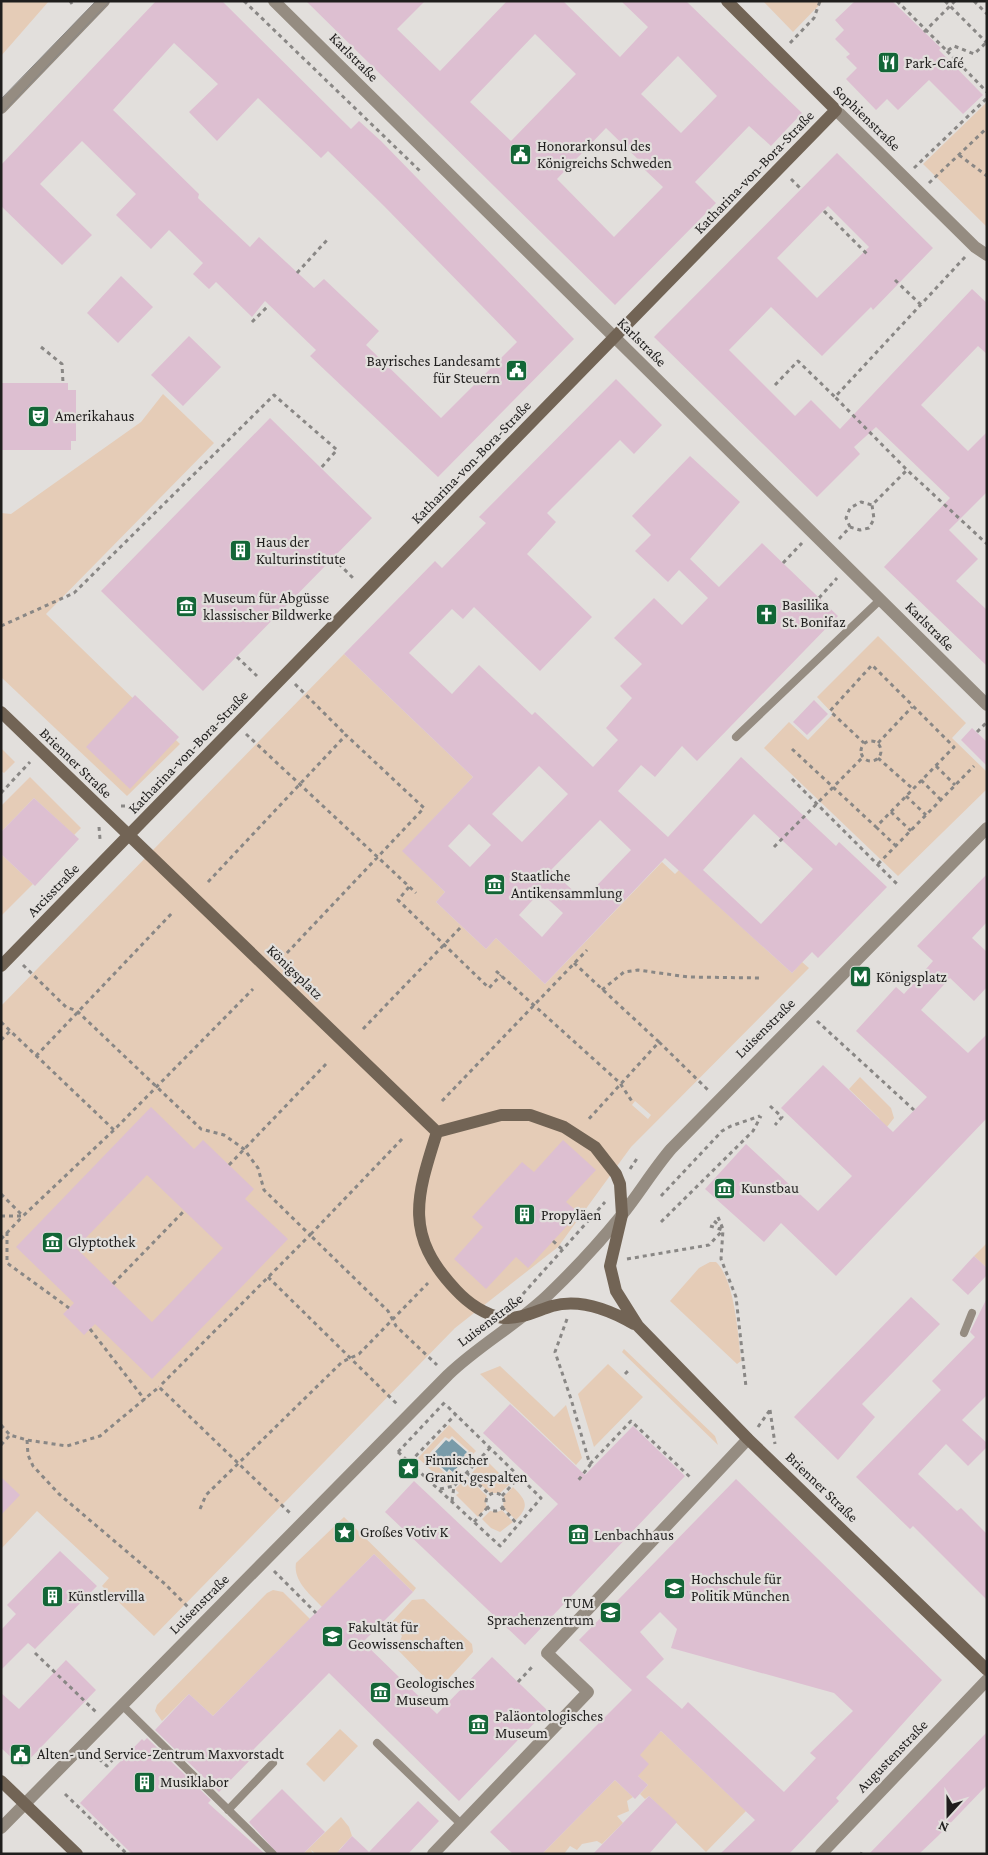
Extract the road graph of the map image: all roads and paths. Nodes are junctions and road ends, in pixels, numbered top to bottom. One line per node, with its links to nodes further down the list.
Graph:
1 (104, 1): 18 (street)
2 (244, 1): 22 (path)
3 (274, 1): 36 (street, Karlstraße)
4 (726, 1): 15 (main road, Sophienstraße)
5 (820, 1): 15 (path)
6 (897, 1): 12 (path)
7 (945, 1): 10 (path)
8 (955, 1): 10 (path)
9 (974, 1): 11 (path)
10 (950, 6): 12 (path); 13 (path)
11 (987, 14)
12 (925, 31): 14 (path)
13 (987, 43): 14 (path)
14 (947, 51): 16 (path)
15 (778, 54): 19 (main road, Sophienstraße)
16 (987, 92)
17 (987, 98): 24 (path)
18 (1, 108)
19 (836, 110): 24 (street, Sophienstraße); 36 (main road, Katharina-von-Bora-Straße)
20 (987, 128): 21 (path)
21 (959, 155): 23 (path); 25 (path)
22 (421, 171)
23 (987, 176)
24 (905, 177): 25 (street, Sophienstraße)
25 (920, 192): 28 (street, Sophienstraße)
26 (824, 211): 29 (path)
27 (327, 240): 31 (path)
28 (975, 247): 30 (street, Sophienstraße); 34 (path)
29 (867, 254)
30 (987, 255)
31 (298, 273)
32 (895, 280): 34 (path)
33 (269, 305): 35 (path)
34 (921, 305): 40 (path)
35 (252, 322)
36 (614, 337): 48 (street, Karlstraße); 57 (main road, Katharina-von-Bora-Straße)
37 (41, 347): 38 (path)
38 (63, 383)
39 (775, 386): 40 (path)
40 (835, 397): 42 (path)
41 (321, 468): 55 (path)
42 (907, 470): 43 (path); 45 (path)
43 (872, 505): 44 (path); 44 (path)
44 (850, 527): 48 (path)
45 (985, 539): 46 (path)
46 (987, 544)
47 (796, 549): 50 (path)
48 (829, 549): 54 (street, Karlstraße)
49 (333, 558): 51 (path)
50 (783, 563)
51 (353, 578)
52 (832, 584): 53 (path)
53 (819, 598)
54 (880, 600): 59 (street, Karlstraße); 66 (lane)
55 (1, 626)
56 (236, 657): 58 (path)
57 (286, 675): 63 (main road, Katharina-von-Bora-Straße); 65 (path)
58 (257, 676)
59 (987, 705)
60 (912, 707): 67 (path); 68 (path); 73 (path)
61 (1, 712): 70 (main road, Brienner Straße)
62 (987, 722): 64 (path)
63 (237, 725): 77 (path); 90 (main road, Katharina-von-Bora-Straße)
64 (977, 732)
65 (346, 735): 77 (path); 93 (path)
66 (736, 737)
67 (878, 743): 68 (path); 72 (path)
68 (864, 744): 71 (path)
69 (792, 749): 79 (path)
70 (41, 751): 81 (path); 90 (main road, Brienner Straße)
71 (863, 757): 72 (path); 79 (path)
72 (878, 758): 80 (path)
73 (936, 766): 76 (path); 78 (path)
74 (974, 766): 78 (path)
75 (792, 779): 84 (path)
76 (921, 780): 80 (path); 83 (path)
77 (299, 785): 93 (path); 95 (path)
78 (955, 785): 83 (path)
79 (833, 788): 84 (path); 87 (path)
80 (913, 789): 82 (path)
81 (1, 793)
82 (906, 796): 85 (path); 86 (path)
83 (941, 800): 86 (path)
84 (817, 803): 92 (path); 94 (path)
85 (891, 812): 87 (path); 89 (path)
86 (926, 815): 89 (path)
87 (876, 827): 91 (path)
88 (987, 828): 113 (street, Luisenstraße)
89 (911, 831): 91 (path)
90 (129, 836): 103 (main road, Arcisstraße); 132 (main road, Königsplatz)
91 (896, 846): 94 (path)
92 (774, 847)
93 (377, 857): 97 (path); 104 (path)
94 (878, 864): 96 (path)
95 (208, 882)
96 (898, 885)
97 (409, 887): 98 (path); 101 (path)
98 (416, 893)
99 (173, 912): 114 (path)
100 (462, 926): 101 (path)
101 (444, 945): 108 (path); 116 (path)
102 (587, 950): 105 (path)
103 (13, 954): 106 (main road, Arcisstraße); 114 (path)
104 (284, 955)
105 (574, 963): 111 (path); 112 (path)
106 (1, 966)
107 (496, 971): 108 (path)
108 (501, 975): 112 (path)
109 (760, 978): 111 (path)
110 (253, 989): 123 (path)
111 (602, 990): 119 (path)
112 (535, 1005): 122 (path); 125 (path)
113 (806, 1011): 124 (street, Luisenstraße); 128 (path)
114 (77, 1012): 120 (path); 123 (path)
115 (1, 1022): 117 (path)
116 (363, 1029)
117 (10, 1031): 118 (path); 120 (path)
118 (1, 1040)
119 (659, 1042): 122 (path); 124 (path)
120 (36, 1056): 131 (path)
121 (327, 1063): 134 (path)
122 (620, 1083): 126 (path); 129 (path)
123 (156, 1085): 131 (path); 134 (path)
124 (718, 1099): 141 (street, Luisenstraße)
125 (442, 1101)
126 (633, 1103)
127 (770, 1106): 130 (path)
128 (914, 1110)
129 (587, 1121)
130 (775, 1125)
131 (114, 1130): 143 (path)
132 (438, 1132): 137 (main road); 162 (main road)
133 (402, 1139): 150 (path)
134 (244, 1149): 136 (path); 150 (path)
135 (638, 1157): 137 (path)
136 (229, 1165)
137 (620, 1184): 141 (main road); 153 (path)
138 (1, 1194): 143 (path)
139 (661, 1196): 146 (path)
140 (184, 1210): 157 (path)
141 (622, 1215): 162 (street, Luisenstraße); 164 (main road)
142 (1, 1216): 143 (path)
143 (23, 1216): 149 (path)
144 (718, 1217): 148 (path)
145 (714, 1221): 148 (path)
146 (661, 1222)
147 (710, 1226): 148 (path)
148 (723, 1230): 154 (path); 171 (path)
149 (7, 1232): 151 (path); 159 (path)
150 (310, 1235): 155 (path); 163 (path)
151 (1, 1239)
152 (553, 1241): 153 (path)
153 (564, 1250): 158 (path)
154 (620, 1260)
155 (268, 1277): 167 (path); 172 (path)
156 (428, 1283): 163 (path)
157 (113, 1284)
158 (517, 1300)
159 (69, 1308)
160 (569, 1313): 186 (path)
161 (972, 1313): 166 (lane)
162 (525, 1316): 164 (main road); 170 (street, Luisenstraße)
163 (392, 1319): 167 (path); 170 (path)
164 (638, 1326): 179 (main road, Brienner Straße)
165 (90, 1328): 173 (path)
166 (964, 1334)
167 (350, 1358): 175 (path); 185 (path)
168 (630, 1369): 169 (path)
169 (624, 1374)
170 (448, 1375): 203 (street, Luisenstraße)
171 (746, 1386)
172 (159, 1387): 173 (path); 185 (path)
173 (145, 1400): 180 (path)
174 (445, 1404): 176 (path)
175 (399, 1406)
176 (455, 1414): 182 (path); 184 (path)
177 (1, 1425): 178 (path)
178 (10, 1435): 180 (path); 181 (path)
179 (748, 1439): 187 (main road, Brienner Straße); 187 (path); 221 (street)
180 (27, 1440): 204 (path)
181 (1, 1444)
182 (490, 1448): 188 (path); 190 (path)
183 (398, 1452): 184 (path)
184 (410, 1462): 193 (path)
185 (240, 1464): 199 (path); 200 (path)
186 (590, 1465): 189 (path); 191 (path)
187 (778, 1468): 208 (main road, Brienner Straße)
188 (467, 1473): 192 (path); 194 (path)
189 (688, 1475)
190 (519, 1477): 195 (path); 202 (path)
191 (576, 1482)
192 (454, 1486): 193 (path); 196 (path)
193 (440, 1489): 196 (path)
194 (490, 1495): 195 (path); 197 (path)
195 (502, 1496): 198 (path)
196 (452, 1501): 201 (path)
197 (488, 1507): 198 (path); 201 (path)
198 (502, 1507): 202 (path)
199 (200, 1509)
200 (291, 1514)
201 (474, 1522): 202 (path)
202 (518, 1525)
203 (264, 1562): 205 (path); 211 (street, Luisenstraße)
204 (192, 1611)
205 (316, 1613)
206 (36, 1653): 212 (path)
207 (532, 1668): 210 (path)
208 (987, 1670)
209 (987, 1680): 227 (street, Augustenstraße)
210 (518, 1682)
211 (122, 1705): 212 (street, Luisenstraße); 220 (lane)
212 (106, 1721): 219 (street, Luisenstraße)
213 (377, 1743): 221 (lane)
214 (99, 1759): 215 (path)
215 (121, 1761)
216 (273, 1763): 220 (lane)
217 (1, 1781): 219 (main road)
218 (65, 1794): 224 (path)
219 (25, 1804): 222 (street, Luisenstraße); 223 (main road)
220 (228, 1810): 225 (lane)
221 (461, 1824): 226 (street)
222 (1, 1828)
223 (77, 1854)
224 (127, 1854)
225 (273, 1854)
226 (433, 1854)
227 (820, 1854)

